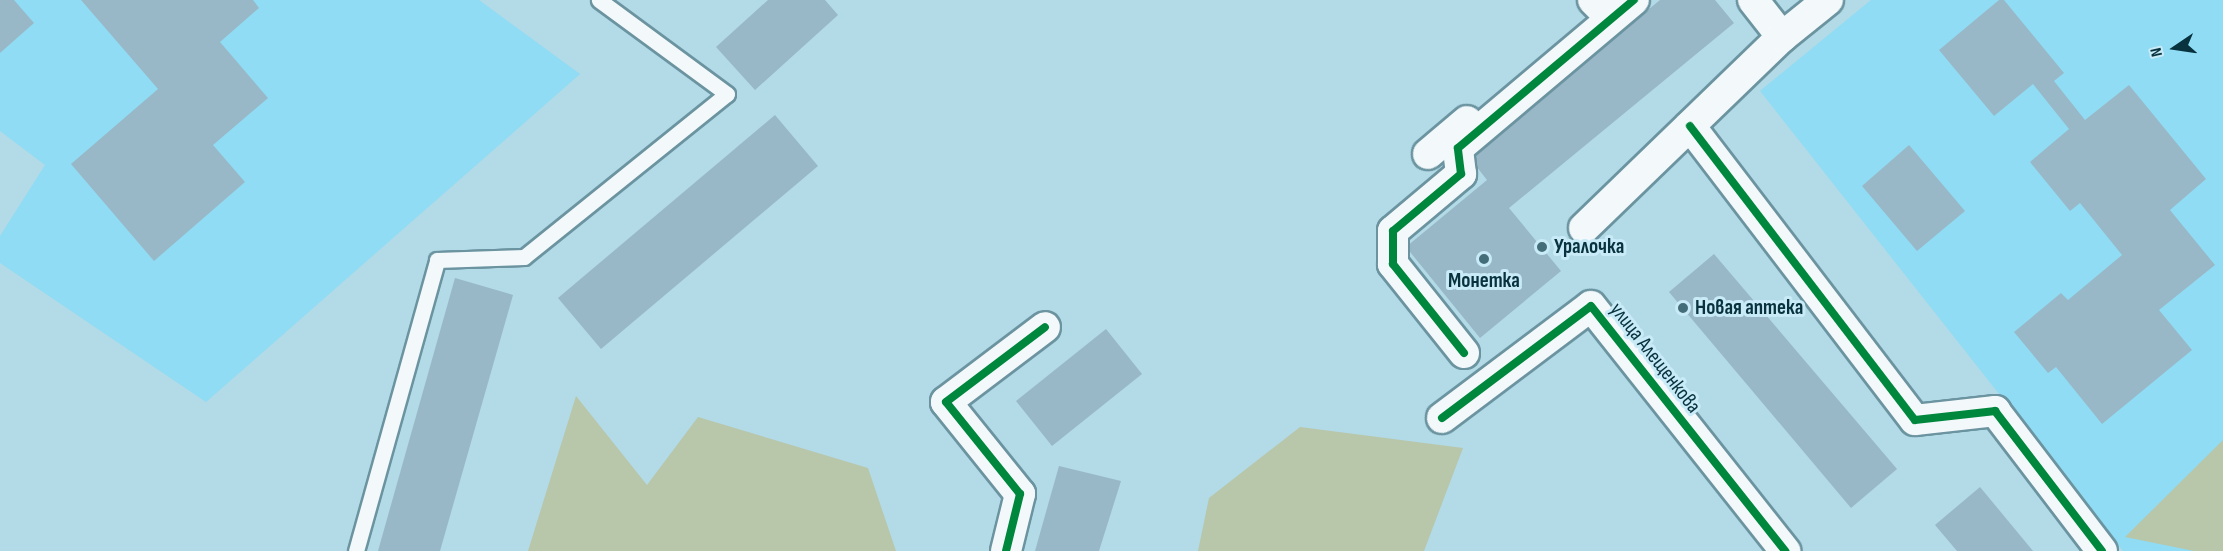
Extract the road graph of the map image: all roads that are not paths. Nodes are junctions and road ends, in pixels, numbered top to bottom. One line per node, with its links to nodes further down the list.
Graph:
1 (599, 0): 13 (lane)
2 (1634, 0): 11 (street)
3 (1754, 0): 6 (street)
4 (1828, 0): 6 (street)
5 (1600, 2): 8 (street)
6 (1782, 37): 7 (street)
7 (1690, 126): 9 (street); 16 (street)
8 (1428, 154)
9 (1584, 228)
10 (1045, 327): 14 (street)
11 (1464, 353)
12 (1442, 418): 15 (street, улица Алещенкова)
13 (356, 551)
14 (1006, 551)
15 (1785, 551)
16 (2102, 551)

